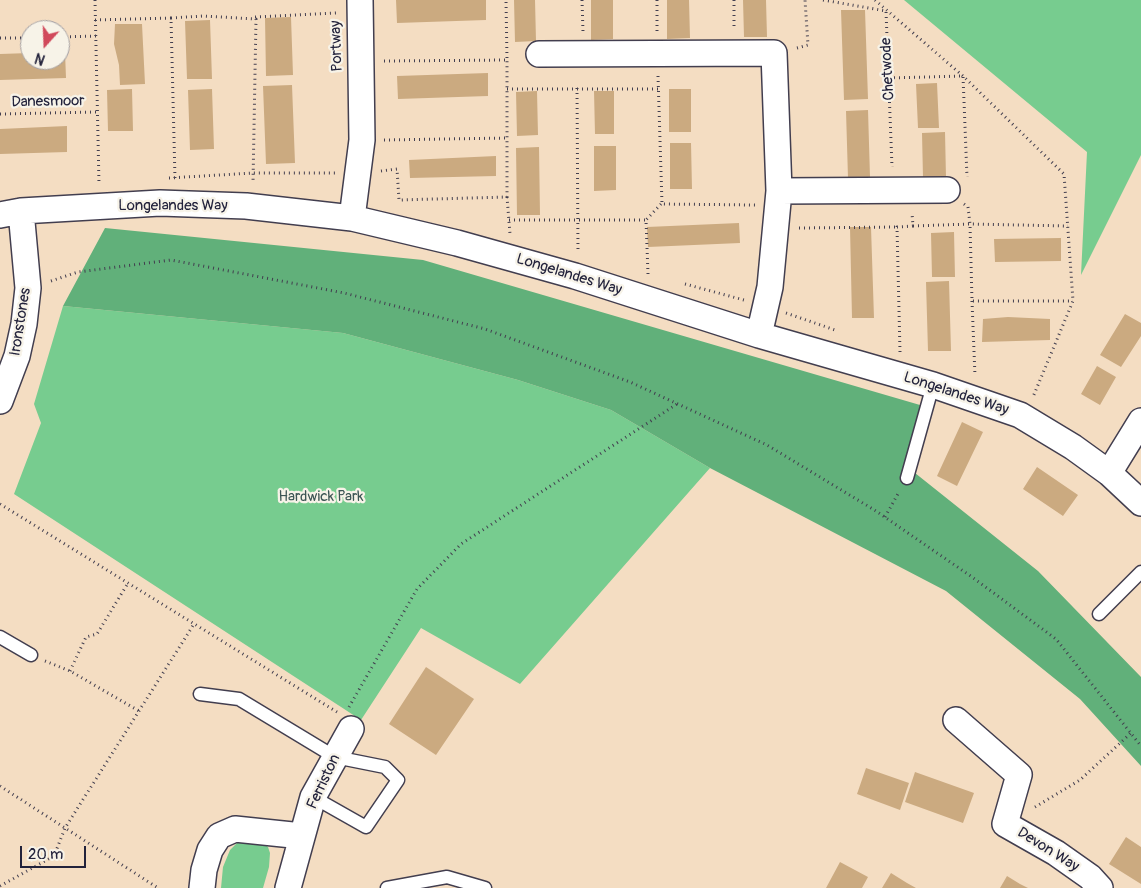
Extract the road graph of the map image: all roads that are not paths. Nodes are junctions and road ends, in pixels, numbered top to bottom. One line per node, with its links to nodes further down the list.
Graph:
1 (360, 0): 6 (street, Portway)
2 (538, 54): 4 (street)
3 (961, 189): 4 (street)
4 (778, 208): 7 (street)
5 (10, 213): 6 (street, Longelandes Way); 9 (street, Ironstones)
6 (352, 218): 7 (street, Longelandes Way)
7 (759, 335): 8 (street, Longelandes Way)
8 (933, 385): 11 (street, Longelandes Way); 12 (lane)
9 (0, 401)
10 (1141, 421): 11 (street)
11 (1109, 473): 13 (street, Longelandes Way)
12 (907, 478)
13 (1141, 503)
14 (1141, 572): 15 (lane)
15 (1099, 614)
16 (0, 637): 17 (lane)
17 (30, 655)
18 (200, 694): 21 (lane)
19 (956, 720): 28 (street, Devon Way)
20 (347, 723): 21 (street, Ferriston)
21 (335, 757): 22 (street, Ferriston); 22 (lane)
22 (313, 797): 23 (street, Ferriston)
23 (302, 836): 24 (street); 25 (street, Ferriston)
24 (202, 888)
25 (288, 888)
26 (387, 888): 27 (lane)
27 (485, 888)
28 (1100, 888)

